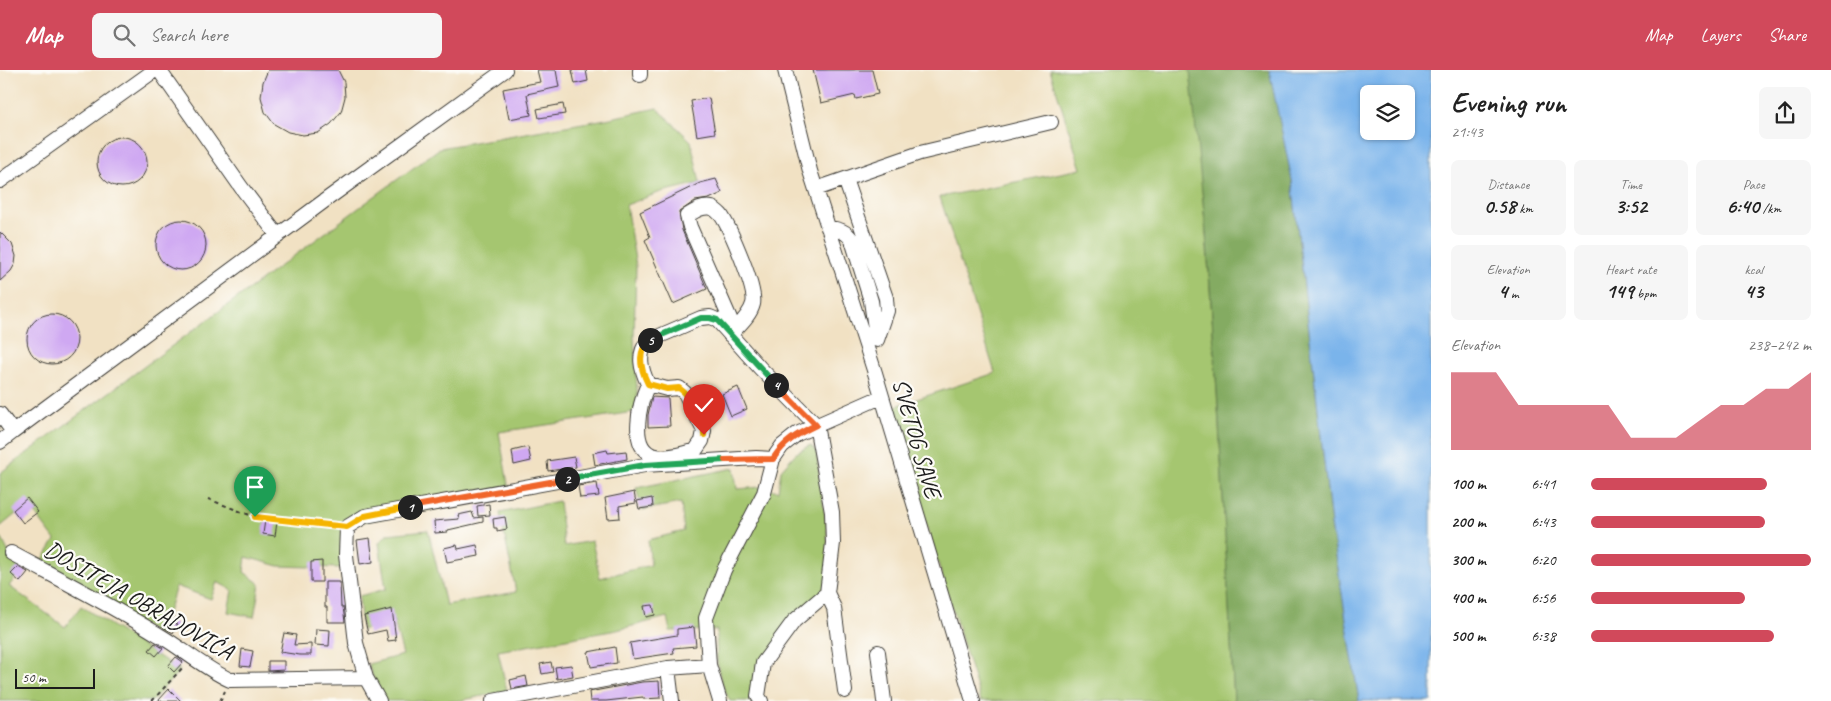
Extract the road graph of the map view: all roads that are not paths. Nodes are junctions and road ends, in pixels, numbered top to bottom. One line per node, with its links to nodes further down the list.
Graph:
1 (157, 70): 6 (street); 9 (street)
2 (505, 70): 9 (street)
3 (785, 70): 7 (street, SVETOG SAVE)
4 (1051, 122): 5 (street)
5 (845, 179): 7 (street); 11 (street)
6 (0, 181)
7 (816, 189): 8 (street, SVETOG SAVE)
8 (828, 228): 11 (street); 12 (street, SVETOG SAVE)
9 (278, 236): 17 (street)
10 (733, 333): 10 (street); 13 (street); 16 (street)
11 (877, 340): 12 (street)
12 (875, 373): 14 (street, SVETOG SAVE)
13 (648, 384): 13 (street)
14 (882, 397): 16 (street); 33 (street, SVETOG SAVE)
15 (0, 414): 17 (street)
16 (816, 425): 19 (street); 21 (street)
17 (13, 432): 18 (street)
18 (0, 442)
19 (773, 459): 23 (street); 25 (street)
20 (12, 552): 25 (street, DOSITEJA OBRADOVIĆA)
21 (827, 593): 26 (street); 31 (street)
22 (878, 652): 32 (street)
23 (709, 665): 24 (street); 30 (street)
24 (668, 668): 28 (street); 29 (street)
25 (366, 678): 27 (street)
26 (845, 691)
27 (379, 701)
28 (493, 701)
29 (672, 701)
30 (720, 701)
31 (761, 701)
32 (884, 701)
33 (973, 701)

